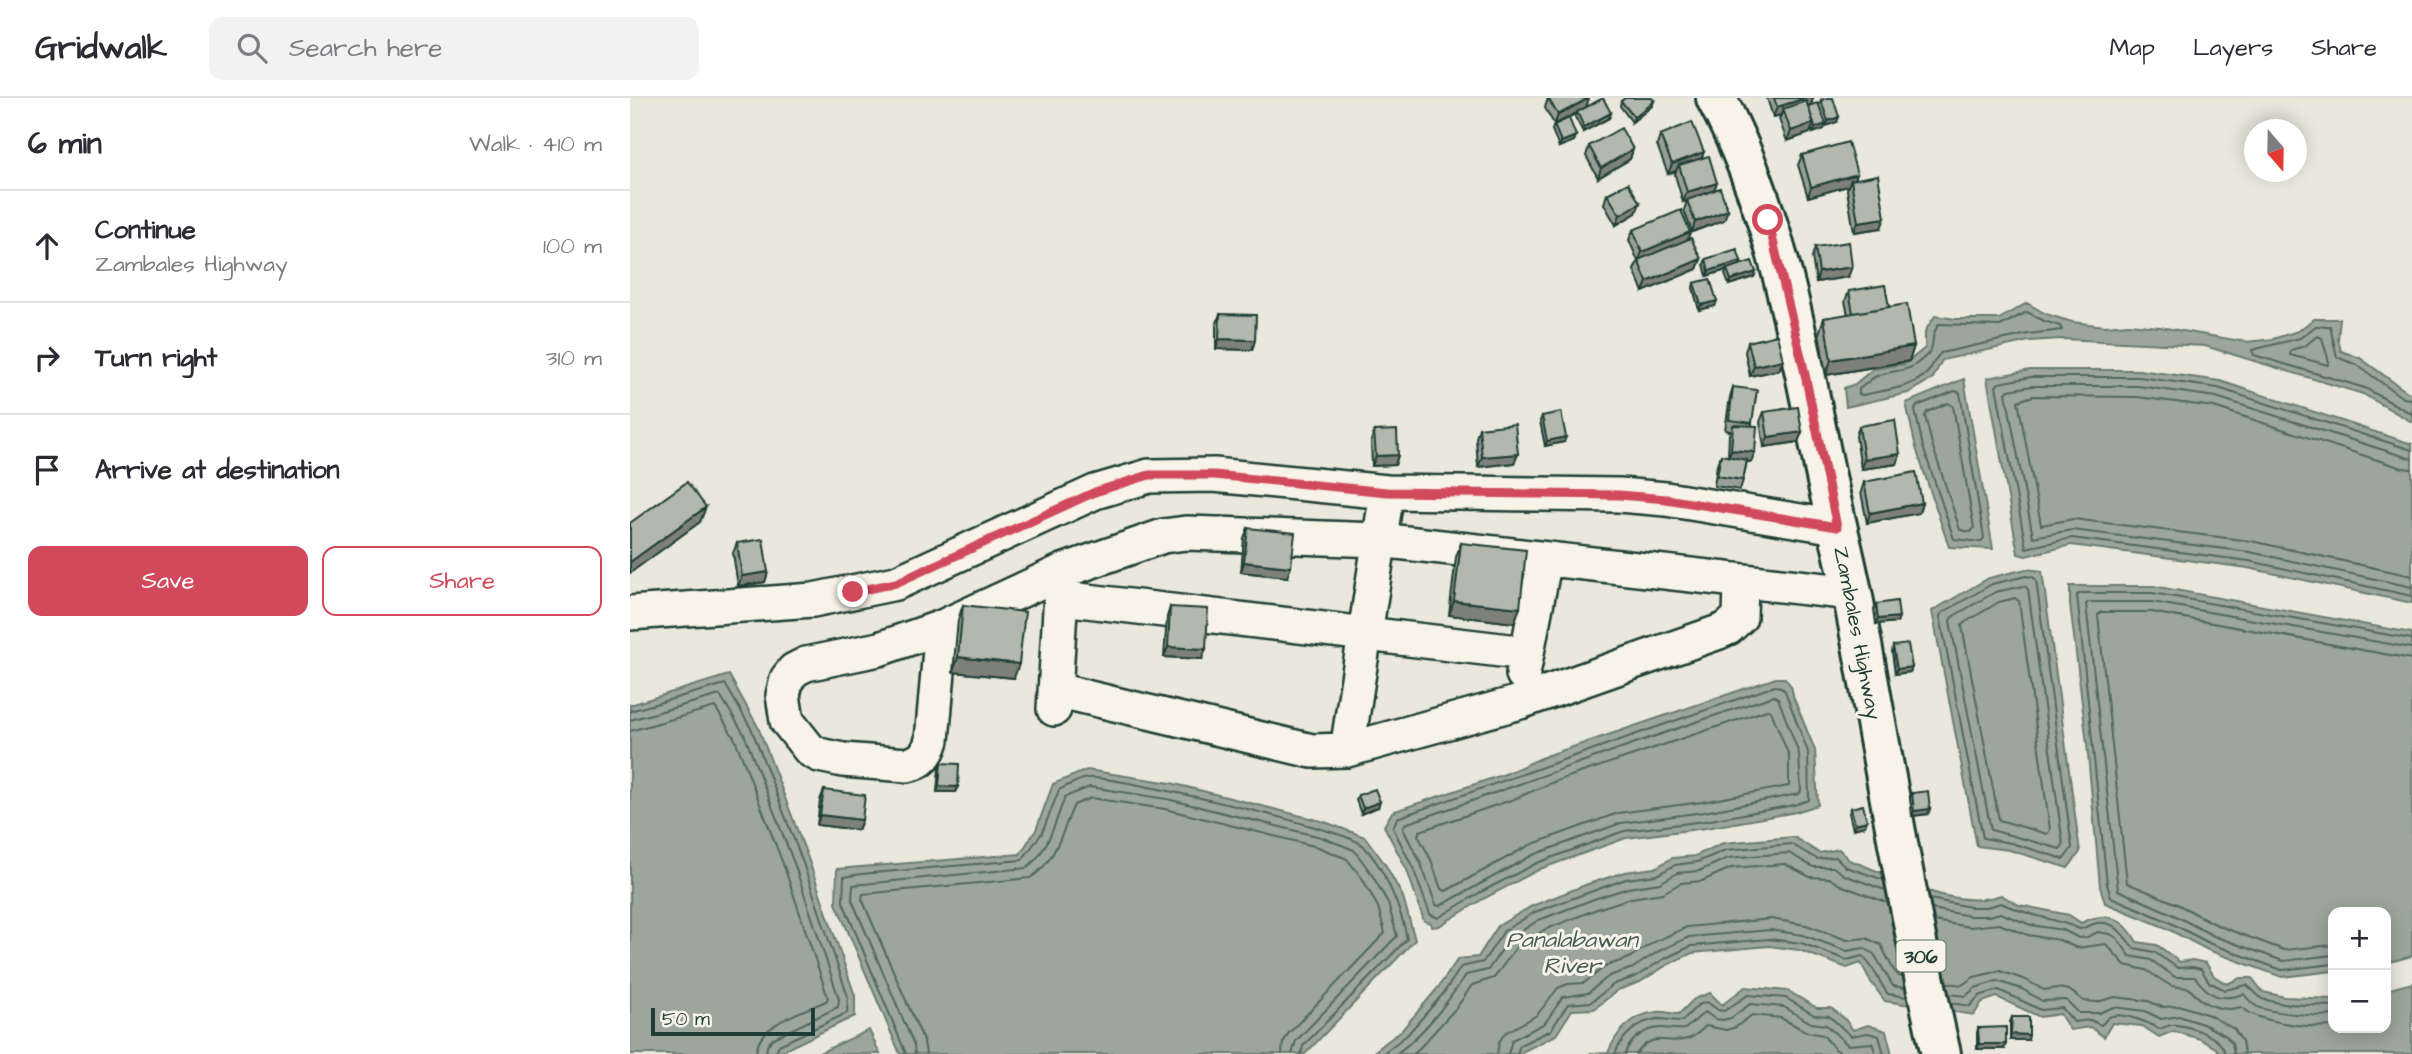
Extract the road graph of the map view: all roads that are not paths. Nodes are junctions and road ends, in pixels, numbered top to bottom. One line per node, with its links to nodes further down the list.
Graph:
1 (1716, 98): 3 (main road, Zambales Highway / 306)
2 (1387, 492): 3 (street); 4 (street); 9 (street)
3 (1837, 527): 8 (main road, Zambales Highway / 306)
4 (1379, 540): 5 (street); 7 (street); 11 (street)
5 (1545, 559): 6 (street); 12 (street)
6 (1741, 582): 8 (street); 13 (street)
7 (1062, 585): 10 (street); 11 (street); 14 (street)
8 (1852, 593): 15 (main road, Zambales Highway / 306)
9 (630, 613)
10 (942, 627): 10 (street)
11 (1364, 635): 12 (street); 14 (street)
12 (1526, 653): 13 (street)
13 (1520, 702): 14 (street)
14 (1347, 750)
15 (1940, 1050)

